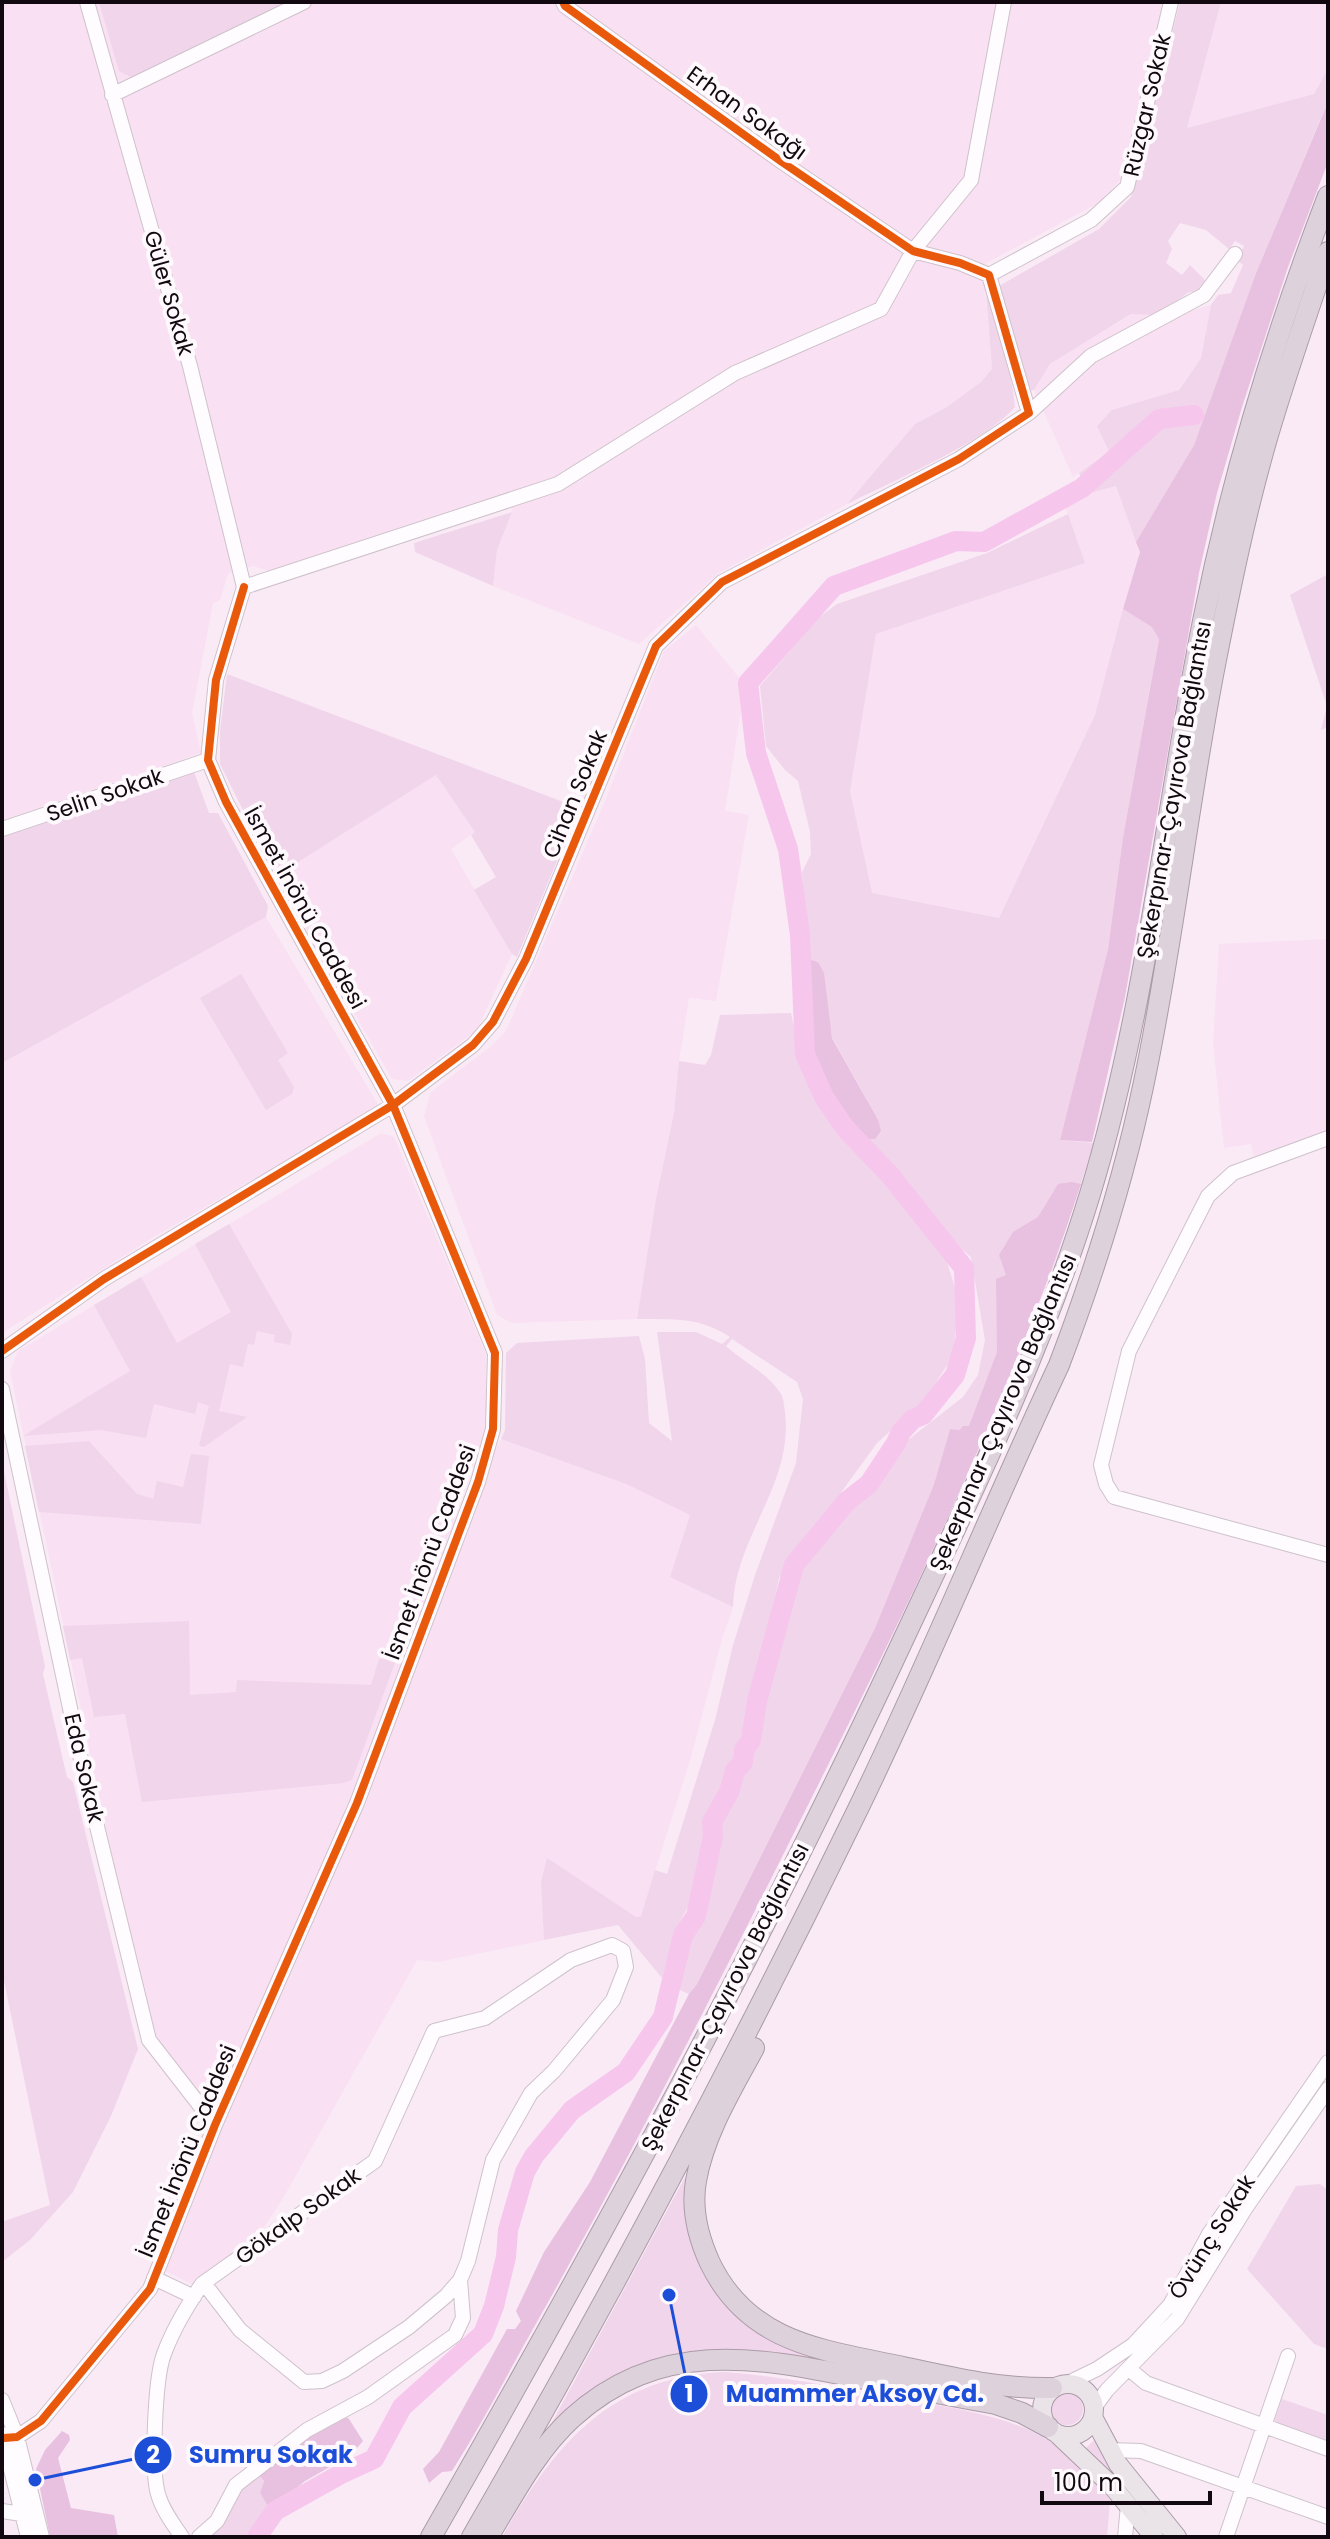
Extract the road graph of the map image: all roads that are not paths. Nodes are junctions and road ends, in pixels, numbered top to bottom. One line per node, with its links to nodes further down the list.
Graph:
1 (87, 2): 6 (street, Güler Sokak)
2 (304, 2): 6 (street)
3 (563, 2): 8 (street, Erhan Sokağı)
4 (1004, 2): 8 (street)
5 (1171, 2): 11 (street, Rüzgar Sokak)
6 (112, 95): 13 (street, Güler Sokak)
7 (1328, 196): 47 (highway, Şekerpınar-Çayırova Bağlantısı)
8 (913, 251): 11 (street); 13 (street)
9 (1328, 252): 21 (highway, Şekerpınar-Çayırova Bağlantısı)
10 (1235, 254): 12 (street, Cihan Sokak)
11 (989, 275): 12 (street)
12 (1029, 413): 16 (street, Cihan Sokak)
13 (244, 587): 14 (street, İsmet İnönü Caddesi)
14 (208, 760): 15 (street, Selin Sokak); 16 (street, İsmet İnönü Caddesi)
15 (2, 829)
16 (393, 1105): 18 (street, Cihan Sokak); 24 (street, İsmet İnönü Caddesi)
17 (1328, 1138): 20 (street)
18 (2, 1351)
19 (2, 1389): 24 (street, Eda Sokak)
20 (1328, 1555)
21 (816, 1895): 30 (highway); 48 (highway, Şekerpınar-Çayırova Bağlantısı)
22 (1328, 2062): 30 (street, Övünç Sokak)
23 (1328, 2089): 29 (street, Övünç Sokak)
24 (215, 2125): 25 (street, İsmet İnönü Caddesi)
25 (154, 2278): 27 (street); 35 (street, İsmet İnönü Caddesi)
26 (460, 2280): 27 (street); 27 (street, Gökalp Sokak); 46 (street)
27 (198, 2290): 45 (street, Gökalp Sokak)
28 (1288, 2356): 33 (street)
29 (1129, 2369): 32 (street, Övünç Sokak); 33 (street)
30 (1060, 2386): 32 (main road); 34 (main road)
31 (2, 2400): 35 (street)
32 (1094, 2412): 34 (main road); 37 (main road)
33 (1264, 2426): 36 (street); 38 (street)
34 (1052, 2430): 39 (main road); 49 (highway)
35 (7, 2436): 41 (street); 44 (street)
36 (1328, 2449)
37 (1109, 2450): 38 (street); 52 (main road)
38 (1243, 2487): 42 (street); 53 (street)
39 (1128, 2506): 50 (street); 51 (main road)
40 (2, 2511): 41 (street)
41 (22, 2514): 43 (street)
42 (1328, 2517)
43 (28, 2537)
44 (42, 2537)
45 (182, 2537)
46 (199, 2537)
47 (431, 2537)
48 (472, 2537)
49 (488, 2537)
50 (1125, 2537)
51 (1154, 2537)
52 (1177, 2537)
53 (1226, 2537)

